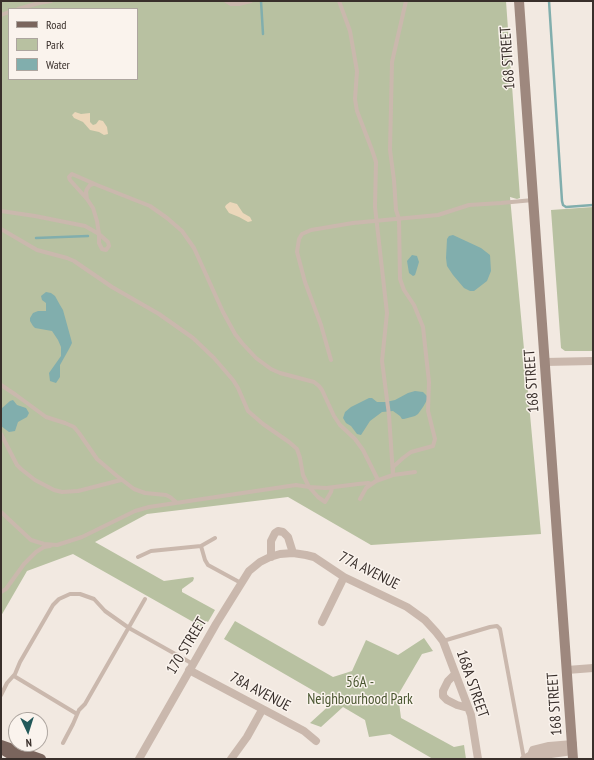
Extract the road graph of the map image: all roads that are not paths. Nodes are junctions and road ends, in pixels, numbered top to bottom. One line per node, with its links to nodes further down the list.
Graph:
1 (51, 1): 7 (lane)
2 (226, 1): 3 (lane)
3 (251, 1)
4 (339, 1): 13 (lane)
5 (406, 1): 12 (lane)
6 (519, 1): 10 (main road, 168 STREET)
7 (22, 8)
8 (93, 184): 9 (lane); 9 (lane); 25 (lane)
9 (87, 199): 14 (lane)
10 (533, 200): 12 (lane); 19 (main road, 168 STREET)
11 (1, 211): 15 (lane)
12 (399, 219): 13 (lane); 23 (lane)
13 (377, 220): 17 (lane); 23 (lane)
14 (97, 221): 15 (lane); 15 (lane)
15 (88, 227)
16 (1, 229): 27 (lane)
17 (331, 360)
18 (593, 361): 19 (street)
19 (545, 362): 47 (main road, 168 STREET)
20 (1, 385): 24 (lane)
21 (1, 434): 24 (lane)
22 (415, 472): 23 (lane)
23 (393, 473): 25 (lane)
24 (121, 480): 30 (lane)
25 (378, 480): 26 (lane)
26 (371, 484): 28 (lane); 29 (lane)
27 (309, 487): 28 (lane); 28 (lane); 30 (lane)
28 (332, 488)
29 (360, 499)
30 (176, 502): 33 (lane)
31 (1, 512): 33 (lane)
32 (215, 538): 34 (lane)
33 (52, 545): 40 (lane)
34 (201, 546): 36 (lane); 39 (lane)
35 (293, 553): 37 (street, 77A AVENUE); 37 (street); 38 (street, 77A AVENUE)
36 (138, 557)
37 (271, 557): 39 (street, 170 STREET)
38 (344, 577): 42 (street); 44 (street, 77A AVENUE)
39 (241, 583): 45 (street, 170 STREET)
40 (1, 592)
41 (145, 599): 43 (lane)
42 (322, 622)
43 (129, 628): 45 (lane); 49 (lane); 53 (lane)
44 (443, 642): 48 (street, 168A STREET); 59 (lane)
45 (191, 667): 52 (street, 78A AVENUE); 62 (street, 170 STREET)
46 (593, 668): 47 (street)
47 (567, 670): 58 (main road, 168 STREET)
48 (455, 674): 51 (street, 168A STREET); 51 (street)
49 (14, 676): 50 (lane); 53 (lane)
50 (1, 695)
51 (468, 708): 64 (street, 168A STREET)
52 (262, 710): 54 (street, 78A AVENUE); 63 (street)
53 (77, 714): 55 (lane)
54 (316, 741)
55 (63, 743)
56 (1, 745): 61 (main road)
57 (1, 749): 60 (main road)
58 (573, 751): 59 (street)
59 (527, 758)
60 (18, 759)
61 (42, 759)
62 (139, 759)
63 (231, 759)
64 (478, 759)

